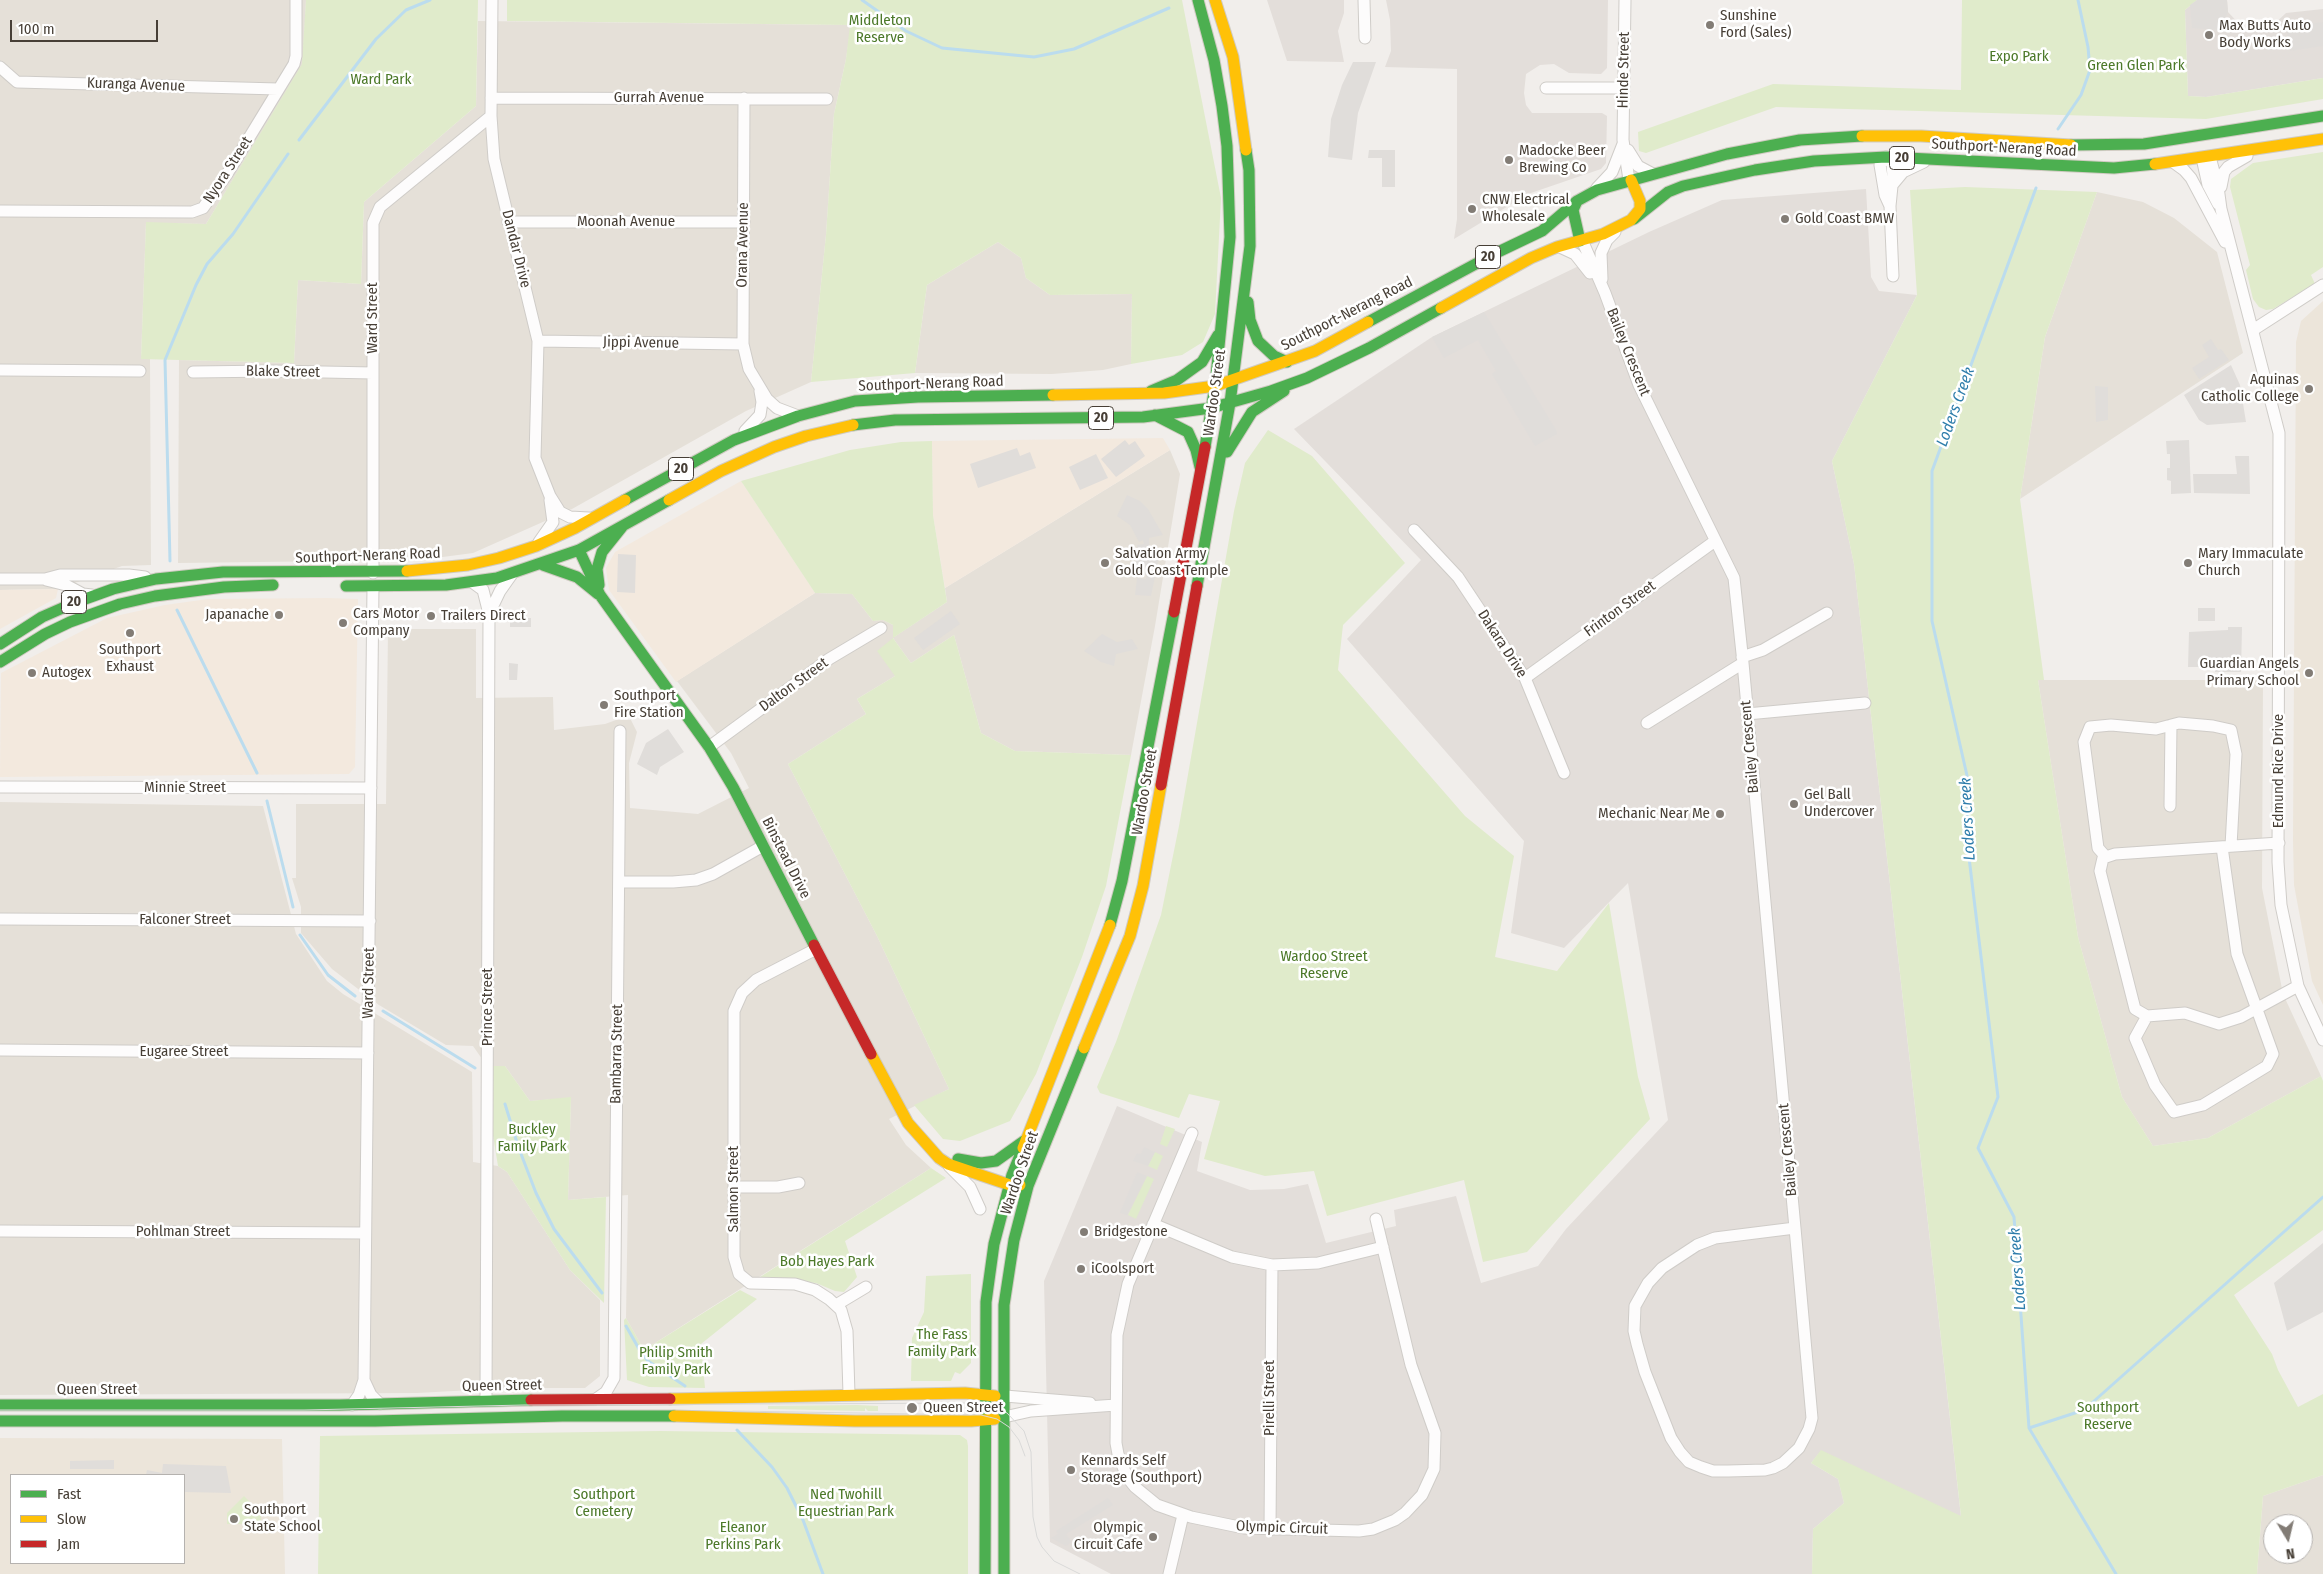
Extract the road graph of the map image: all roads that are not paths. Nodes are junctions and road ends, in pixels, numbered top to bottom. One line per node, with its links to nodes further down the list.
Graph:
1 (296, 0): 11 (street, Nyora Street)
2 (492, 0): 12 (street, Dandar Drive)
3 (1198, 0): 45 (main road, Wardoo Street)
4 (1215, 0): 42 (main road, Wardoo Street)
5 (1364, 0): 7 (street)
6 (1625, 0): 10 (street, Hinde Street)
7 (1365, 38)
8 (0, 66): 11 (street, Kuranga Avenue)
9 (1546, 88): 10 (street)
10 (1623, 88): 20 (street, Hinde Street)
11 (278, 89): 33 (street, Nyora Street)
12 (491, 98): 13 (street, Gurrah Avenue); 15 (street, Dandar Drive)
13 (744, 98): 14 (street, Gurrah Avenue); 36 (street, Orana Avenue)
14 (827, 100)
15 (491, 116): 35 (street, Dandar Drive); 53 (street, Ward Street)
16 (2323, 116): 18 (main road, Southport-Nerang Road / 20)
17 (1887, 136): 18 (main road, Southport-Nerang Road / 20); 23 (main road); 26 (main road, Southport-Nerang Road / 20)
18 (2202, 137): 22 (main road)
19 (2323, 139): 21 (main road, Southport-Nerang Road / 20)
20 (1624, 140): 26 (street, Hinde Street); 27 (street, Hinde Street); 29 (street, Hinde Street)
21 (2267, 148): 22 (main road, Southport-Nerang Road / 20); 31 (street, Edmund Rice Drive)
22 (2206, 157): 25 (main road, Southport-Nerang Road / 20); 31 (street, Edmund Rice Drive)
23 (1886, 158): 24 (main road, Southport-Nerang Road / 20); 28 (street); 32 (street); 34 (main road, Southport-Nerang Road / 20)
24 (1932, 160): 25 (main road, Southport-Nerang Road / 20); 28 (street)
25 (2172, 162): 40 (street, Edmund Rice Drive)
26 (1653, 174): 27 (main road, Southport-Nerang Road / 20)
27 (1630, 180): 29 (main road, 20); 34 (main road)
28 (1893, 184): 32 (street)
29 (1590, 194): 30 (main road, 20)
30 (1577, 201): 38 (main road); 49 (main road, Southport-Nerang Road / 20)
31 (2221, 205): 40 (street, Edmund Rice Drive)
32 (1890, 206): 41 (street)
33 (0, 211)
34 (1634, 219): 37 (main road, 20)
35 (508, 222): 36 (street, Moonah Avenue); 47 (street, Dandar Drive)
36 (744, 222): 48 (street, Orana Avenue)
37 (1622, 226): 38 (main road, 20); 44 (street, Bailey Crescent)
38 (1581, 240): 39 (main road, Southport-Nerang Road / 20); 44 (street, Bailey Crescent)
39 (1557, 247): 44 (street); 54 (main road, Southport-Nerang Road / 20)
40 (2234, 259): 46 (street, Edmund Rice Drive)
41 (1892, 276)
42 (1245, 283): 49 (main road); 55 (main road, Wardoo Street)
43 (2323, 285): 46 (street)
44 (1605, 293): 70 (street, Bailey Crescent)
45 (1223, 322): 56 (main road, Wardoo Street); 58 (main road)
46 (2253, 330): 104 (street, Edmund Rice Drive)
47 (538, 341): 48 (street, Jippi Avenue); 66 (street, Dandar Drive)
48 (743, 344): 57 (street, Orana Avenue)
49 (1287, 362): 55 (main road, Southport-Nerang Road / 20)
50 (0, 370): 51 (street)
51 (140, 371)
52 (193, 372): 53 (street, Blake Street)
53 (373, 374): 74 (street, Ward Street)
54 (1307, 378): 59 (main road, Southport-Nerang Road / 20); 64 (main road)
55 (1232, 380): 56 (main road, Southport-Nerang Road / 20); 59 (main road, Wardoo Street)
56 (1215, 386): 58 (main road, Southport-Nerang Road / 20); 60 (main road, Wardoo Street)
57 (759, 390): 61 (street, Orana Avenue); 63 (street, Orana Avenue)
58 (1144, 393): 61 (main road, Southport-Nerang Road / 20)
59 (1230, 403): 60 (main road, Southport-Nerang Road / 20); 64 (main road, Wardoo Street)
60 (1211, 408): 62 (main road, Southport-Nerang Road / 20); 65 (main road, Wardoo Street)
61 (798, 416): 63 (main road, Southport-Nerang Road / 20)
62 (1155, 416): 65 (main road); 68 (main road, Southport-Nerang Road / 20)
63 (734, 440): 67 (main road, Southport-Nerang Road / 20)
64 (1219, 468): 125 (main road, Wardoo Street)
65 (1201, 471): 119 (main road, Wardoo Street)
66 (550, 496): 67 (street, Dandar Drive); 71 (street, Dandar Drive)
67 (595, 517): 71 (main road, Southport-Nerang Road / 20)
68 (622, 527): 72 (main road, Southport-Nerang Road / 20); 85 (main road, Binstead Drive)
69 (1414, 530): 93 (street, Dakara Drive)
70 (1715, 541): 91 (street, Bailey Crescent); 93 (street, Frinton Street)
71 (540, 544): 72 (main road); 74 (main road, Southport-Nerang Road / 20)
72 (579, 550): 73 (main road, Southport-Nerang Road / 20); 85 (main road, Binstead Drive)
73 (543, 565): 75 (main road, Southport-Nerang Road / 20); 85 (main road, Binstead Drive)
74 (373, 573): 79 (main road, Southport-Nerang Road / 20)
75 (512, 574): 80 (main road, Southport-Nerang Road / 20); 88 (street, Prince Street)
76 (84, 575): 78 (street); 79 (street); 84 (street)
77 (0, 579): 78 (street)
78 (45, 579): 84 (street)
79 (156, 579): 84 (main road, 20)
80 (472, 582): 83 (main road, Southport-Nerang Road / 20); 88 (street, Prince Street)
81 (287, 585): 86 (main road, Southport-Nerang Road / 20)
82 (335, 586): 83 (main road, Southport-Nerang Road / 20)
83 (373, 586): 102 (street, Ward Street)
84 (93, 595): 86 (street); 90 (main road, 20)
85 (600, 595): 99 (main road, Binstead Drive)
86 (100, 610): 92 (main road, 20)
87 (1827, 613): 91 (street)
88 (490, 614): 144 (street, Prince Street)
89 (881, 628): 99 (street, Dalton Street)
90 (0, 644)
91 (1742, 660): 95 (street, Bailey Crescent); 96 (street)
92 (0, 662)
93 (1525, 678): 100 (street, Dakara Drive)
94 (1865, 703): 95 (street)
95 (1747, 714): 130 (street, Bailey Crescent)
96 (1647, 723)
97 (2171, 725): 103 (street); 106 (street); 107 (street)
98 (620, 731): 108 (street, Bambarra Street)
99 (709, 747): 105 (main road, Binstead Drive)
100 (1564, 773)
101 (0, 787): 102 (street, Minnie Street)
102 (370, 788): 110 (street, Ward Street)
103 (2170, 806)
104 (2279, 843): 106 (street); 112 (street, Edmund Rice Drive)
105 (763, 846): 108 (street); 111 (main road, Binstead Drive)
106 (2226, 846): 107 (street); 113 (street)
107 (2106, 857): 114 (street)
108 (619, 882): 137 (street, Bambarra Street)
109 (0, 919): 110 (street, Falconer Street)
110 (370, 921): 117 (street, Ward Street)
111 (816, 949): 120 (main road, Binstead Drive); 126 (street, Salmon Street)
112 (2298, 986): 113 (street); 115 (street, Edmund Rice Drive)
113 (2256, 1009): 114 (street); 114 (street)
114 (2147, 1016)
115 (2323, 1040)
116 (0, 1050): 117 (street, Eugaree Street)
117 (368, 1053): 132 (street, Ward Street)
118 (1192, 1133): 129 (street, Olympic Circuit)
119 (1027, 1138): 121 (main road, Binstead Drive); 123 (main road, Wardoo Street)
120 (927, 1145): 121 (main road, Binstead Drive); 122 (main road, Binstead Drive)
121 (958, 1159): 123 (main road, Binstead Drive)
122 (942, 1160): 123 (main road, Binstead Drive); 127 (street, Binstead Drive)
123 (1011, 1180): 125 (main road); 140 (main road, Wardoo Street)
124 (799, 1182): 126 (street)
125 (1028, 1186): 141 (main road, Wardoo Street)
126 (734, 1187): 136 (street, Salmon Street)
127 (980, 1209)
128 (1376, 1219): 133 (street, Olympic Circuit)
129 (1154, 1224): 134 (street); 148 (street, Olympic Circuit)
130 (1795, 1228): 130 (street, Bailey Crescent)
131 (0, 1231): 132 (street, Pohlman Street)
132 (365, 1233): 138 (street, Ward Street)
133 (1384, 1247): 134 (street); 153 (street, Olympic Circuit)
134 (1272, 1265): 153 (street, Pirelli Street)
135 (866, 1286): 136 (street)
136 (836, 1305): 139 (street, Salmon Street)
137 (614, 1378): 142 (street); 143 (street)
138 (364, 1380): 145 (street); 147 (street, Ward Street)
139 (849, 1394): 140 (main road, Queen Street); 143 (main road, Queen Street)
140 (986, 1395): 141 (main road, Queen Street); 150 (main road, Wardoo Street)
141 (1004, 1396): 148 (street); 149 (main road, Wardoo Street)
142 (594, 1399): 143 (main road, Queen Street); 144 (main road, Queen Street)
143 (632, 1399)
144 (486, 1400): 145 (main road, Queen Street)
145 (380, 1404): 147 (main road, Queen Street)
146 (0, 1405): 147 (main road, Queen Street)
147 (352, 1405)
148 (1111, 1405): 149 (street); 152 (street, Olympic Circuit)
149 (1004, 1418): 150 (main road, Queen Street); 156 (main road, Wardoo Street)
150 (986, 1420): 151 (main road, Queen Street); 155 (main road, Wardoo Street)
151 (0, 1422)
152 (1183, 1515): 153 (street, Olympic Circuit); 154 (street)
153 (1270, 1530)
154 (1175, 1548): 157 (street); 158 (street)
155 (985, 1574)
156 (1004, 1574)
157 (1169, 1574)
158 (1176, 1574)

